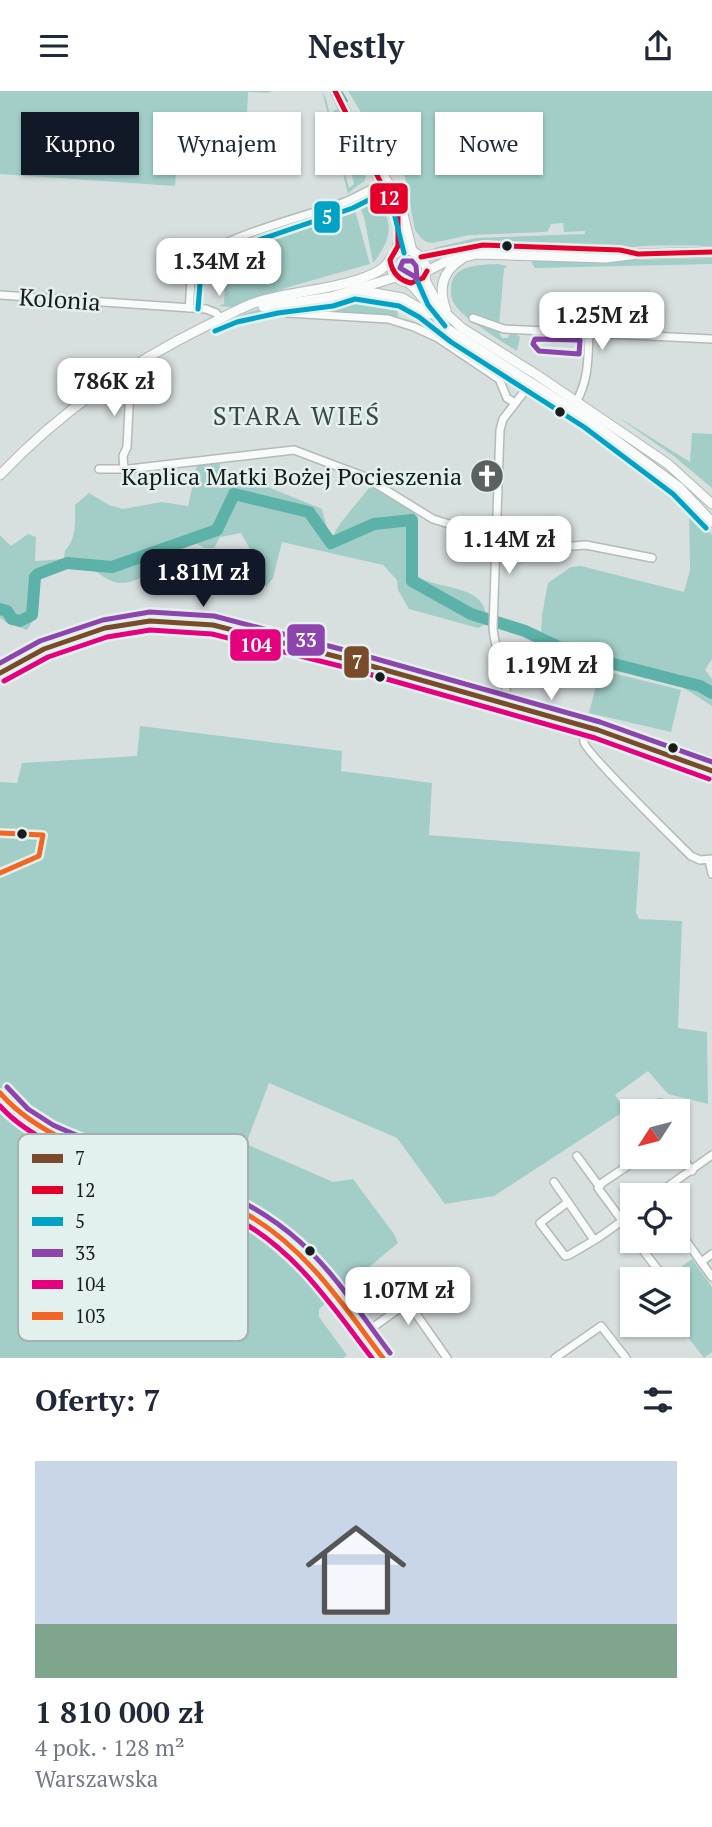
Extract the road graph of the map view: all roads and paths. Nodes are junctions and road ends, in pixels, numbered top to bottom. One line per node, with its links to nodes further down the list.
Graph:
1 (335, 91): 2 (main road)
2 (385, 181): 3 (main road); 7 (main road); 14 (street)
3 (412, 251): 7 (main road); 8 (main road)
4 (712, 252): 5 (main road)
5 (638, 254): 6 (main road); 8 (main road)
6 (466, 256): 9 (main road); 20 (main road)
7 (393, 257): 10 (main road); 16 (main road)
8 (421, 257): 9 (main road)
9 (426, 273): 11 (main road); 20 (main road)
10 (396, 278): 11 (main road); 12 (main road)
11 (409, 283): 17 (main road)
12 (355, 290): 16 (main road); 17 (main road)
13 (0, 295): 14 (street, Kolonia)
14 (189, 308): 19 (street, Kolonia)
15 (284, 311): 26 (street)
16 (234, 314): 19 (main road)
17 (434, 317): 24 (main road)
18 (473, 318): 21 (street)
19 (216, 321): 23 (main road)
20 (453, 321): 25 (main road)
21 (589, 332): 22 (street); 25 (street)
22 (712, 339)
23 (131, 367): 28 (street); 29 (main road)
24 (531, 383): 26 (street); 31 (main road)
25 (576, 402): 30 (main road)
26 (515, 403): 32 (street)
27 (99, 469): 28 (street)
28 (124, 469): 32 (street)
29 (0, 475)
30 (712, 504)
31 (712, 522)
32 (496, 536): 33 (street); 35 (street)
33 (652, 558)
34 (0, 673): 35 (street)
35 (506, 704): 36 (street)
36 (588, 727): 37 (street); 40 (street)
37 (598, 730): 38 (street); 39 (street)
38 (712, 762)
39 (712, 771)
40 (710, 860): 41 (street)
41 (712, 874)
42 (0, 1093): 43 (street)
43 (52, 1134)
44 (712, 1155): 48 (street)
45 (578, 1156): 51 (street)
46 (690, 1168): 48 (street)
47 (624, 1169): 51 (street)
48 (692, 1171): 50 (street)
49 (554, 1182): 52 (street)
50 (674, 1183)
51 (599, 1186): 54 (street)
52 (568, 1202): 56 (street); 56 (street)
53 (248, 1216): 63 (street)
54 (620, 1218)
55 (620, 1222): 56 (street)
56 (594, 1240)
57 (690, 1246): 60 (street)
58 (645, 1253): 61 (street)
59 (712, 1254): 60 (street)
60 (701, 1262): 62 (street)
61 (656, 1267)
62 (712, 1277)
63 (365, 1333): 65 (street); 66 (street)
64 (555, 1357): 67 (street)
65 (383, 1358)
66 (447, 1358)
67 (626, 1358)

